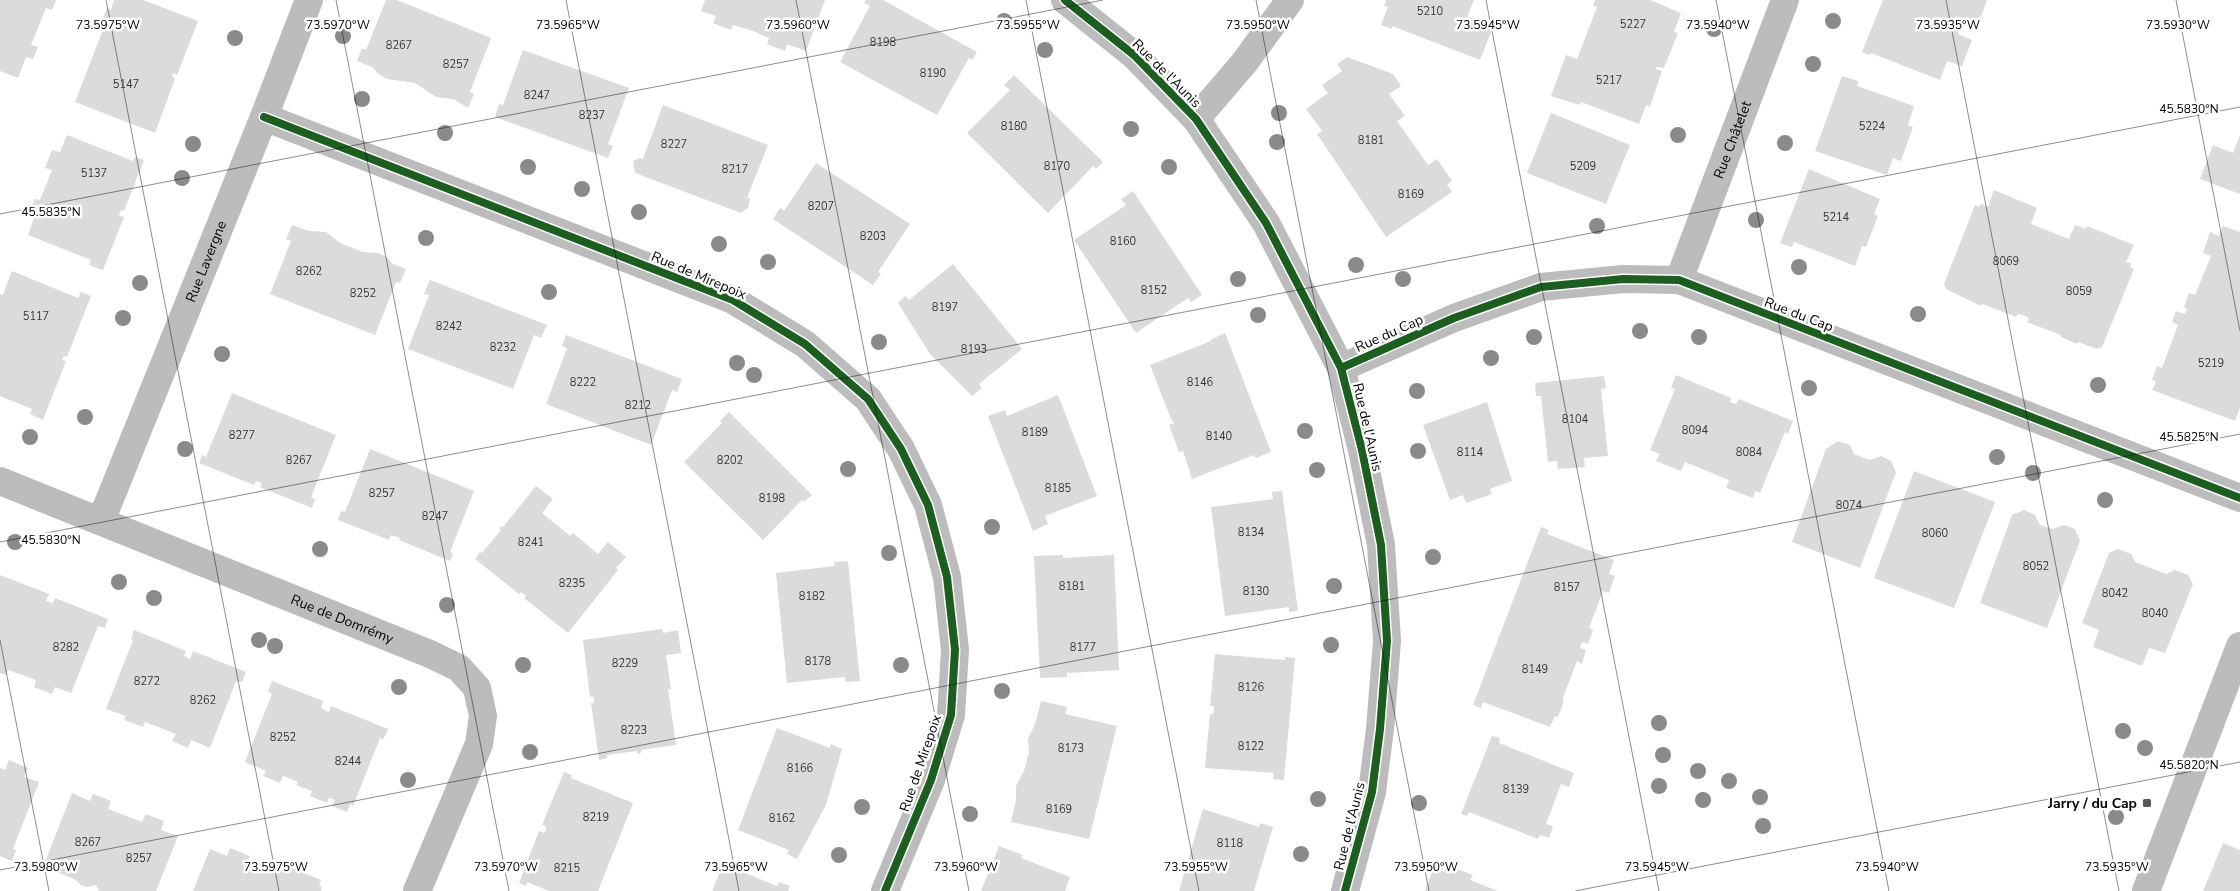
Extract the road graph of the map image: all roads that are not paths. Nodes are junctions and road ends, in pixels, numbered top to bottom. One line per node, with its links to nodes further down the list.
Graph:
1 (309, 0): 5 (street, Rue Lavergne)
2 (1065, 0): 6 (street, Rue de l'Aunis)
3 (1290, 0): 6 (street)
4 (1785, 0): 7 (street, Rue Châtelet)
5 (264, 117): 11 (street, Rue Lavergne); 14 (street, Rue de Mirepoix)
6 (1196, 119): 8 (street, Rue de l'Aunis)
7 (1679, 280): 8 (street, Rue du Cap); 10 (street, Rue du Cap)
8 (1341, 368): 15 (street, Rue de l'Aunis)
9 (0, 481): 11 (street, Rue de Domrémy)
10 (2240, 498)
11 (100, 520): 13 (street, Rue de Domrémy)
12 (2240, 646): 16 (street)
13 (418, 891)
14 (885, 891)
15 (1345, 891)
16 (2146, 891)

